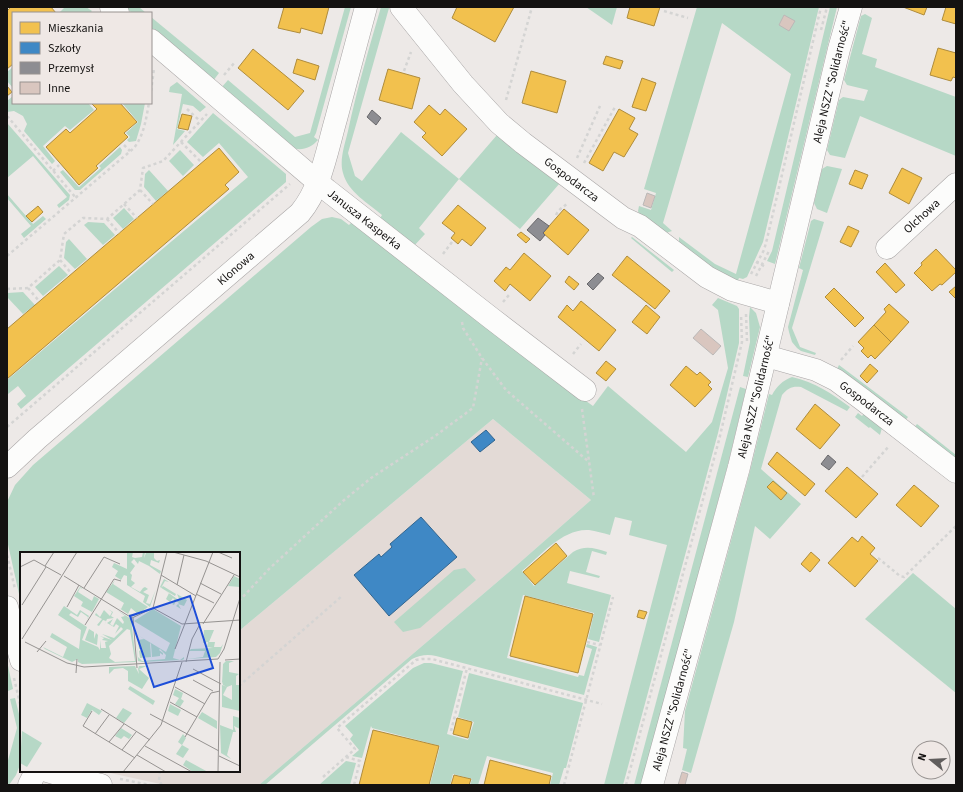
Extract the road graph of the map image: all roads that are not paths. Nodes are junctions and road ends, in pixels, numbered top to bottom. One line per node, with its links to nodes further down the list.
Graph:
1 (366, 7): 5 (street, Klonowa)
2 (401, 7): 8 (street, Gospodarcza)
3 (851, 7): 8 (street, Aleja NSZZ "Solidarność")
4 (152, 41): 5 (street, Janusza Kasperka)
5 (317, 181): 10 (street, Janusza Kasperka); 11 (street, Klonowa)
6 (956, 184): 7 (street, Olchowa)
7 (887, 248)
8 (778, 303): 9 (street, Aleja NSZZ "Solidarność")
9 (766, 356): 12 (street, Gospodarcza); 19 (street, Aleja NSZZ "Solidarność")
10 (582, 388)
11 (7, 467)
12 (956, 472)
13 (11, 600): 14 (street)
14 (20, 654)
15 (36, 772): 17 (street)
16 (57, 774): 18 (street)
17 (29, 785)
18 (101, 785)
19 (652, 785)

